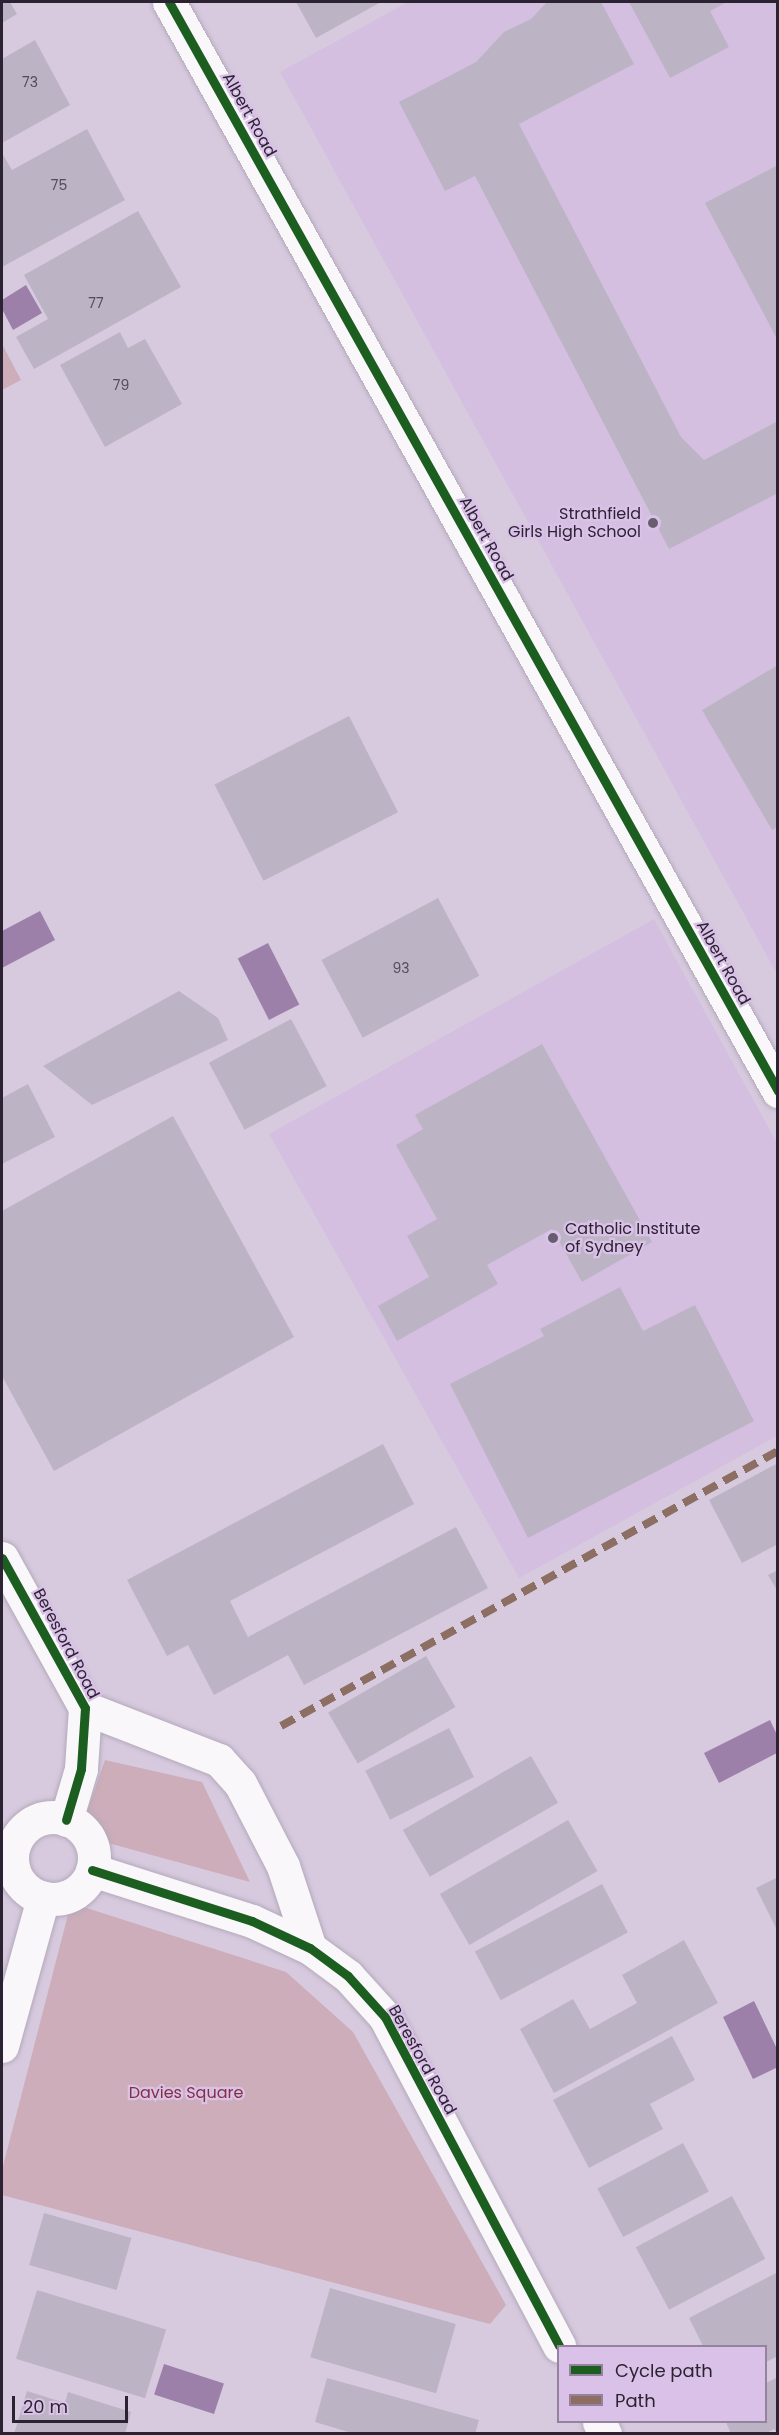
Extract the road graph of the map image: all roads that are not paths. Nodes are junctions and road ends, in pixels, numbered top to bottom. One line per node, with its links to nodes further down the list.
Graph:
1 (169, 2): 2 (street, Albert Road)
2 (777, 1091)
3 (2, 1558): 4 (street, Beresford Road)
4 (85, 1708): 5 (street, Beresford Road); 9 (street, Beresford Road)
5 (66, 1820): 6 (street); 7 (street)
6 (8, 1842): 8 (street)
7 (92, 1870): 8 (street); 9 (street, Beresford Road)
8 (43, 1898): 10 (street)
9 (310, 1948): 11 (street, Beresford Road)
10 (2, 2046)
11 (558, 2345)

